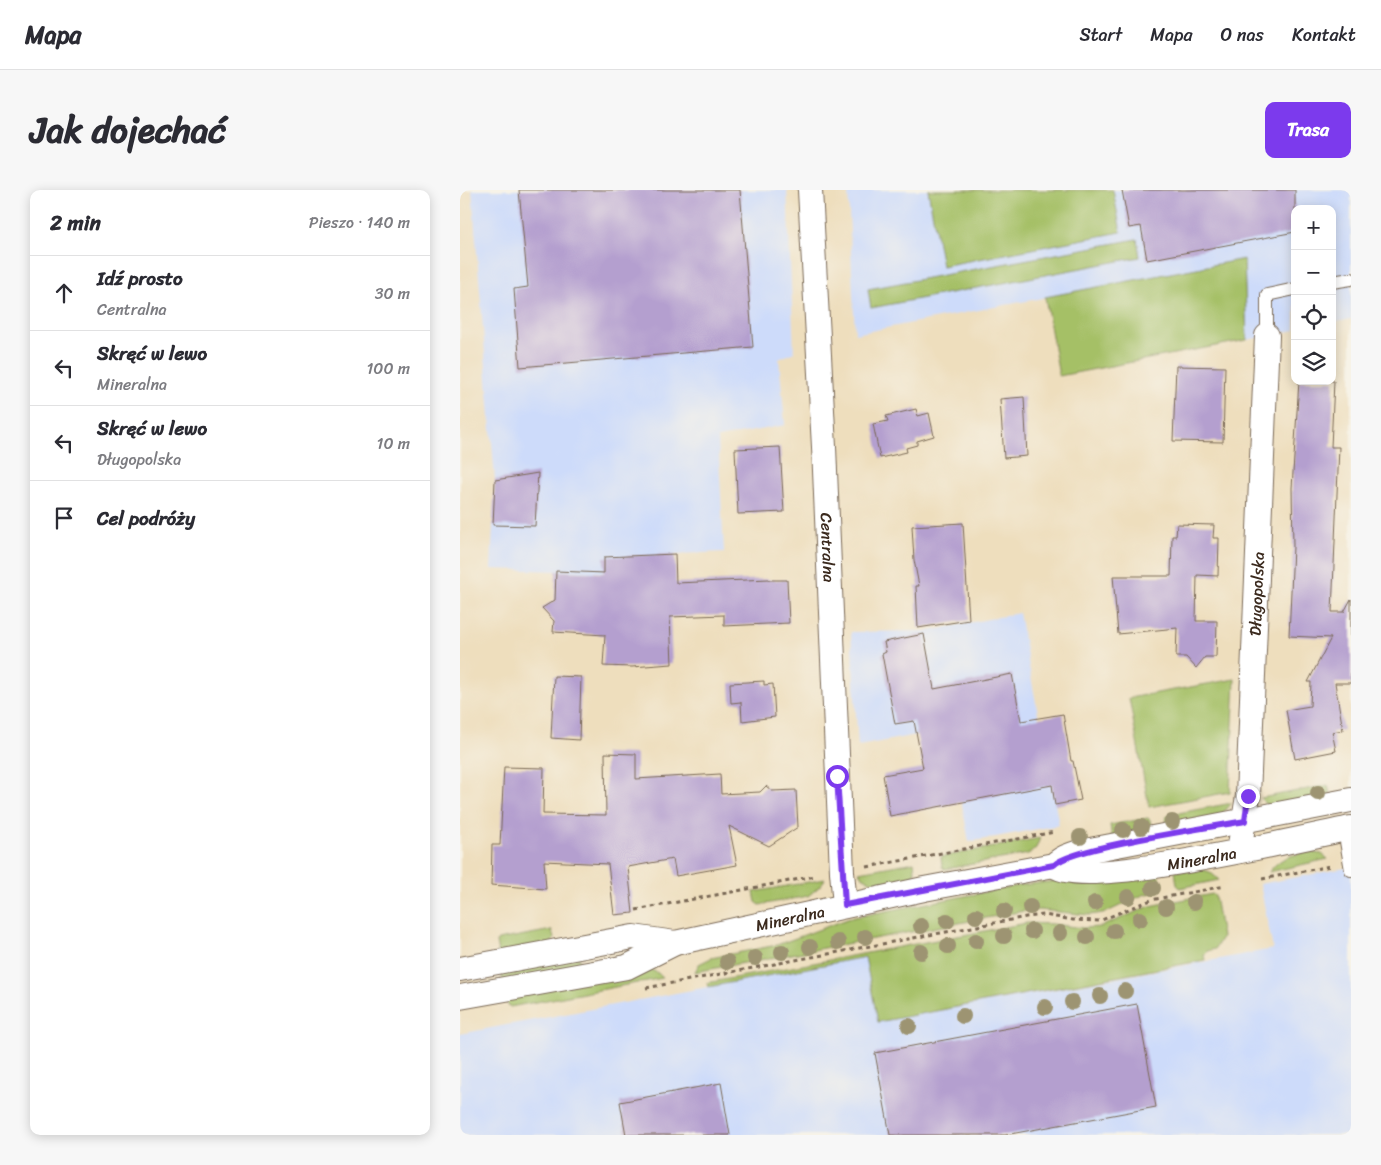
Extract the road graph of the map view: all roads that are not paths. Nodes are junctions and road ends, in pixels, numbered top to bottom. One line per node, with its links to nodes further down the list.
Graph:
1 (810, 190): 12 (street, Centralna)
2 (1351, 278): 3 (lane)
3 (1336, 281)
4 (1291, 290): 5 (lane)
5 (1267, 336): 7 (street, Długopolska)
6 (1351, 800): 7 (street, Mineralna)
7 (1245, 821): 9 (street, Długopolska); 10 (street, Mineralna)
8 (1347, 829): 9 (street, Mineralna); 11 (lane)
9 (1238, 851): 10 (street, Mineralna)
10 (1054, 865): 12 (street, Mineralna)
11 (1351, 870)
12 (845, 905): 13 (street, Mineralna)
13 (675, 943): 14 (street, Mineralna); 15 (street, Mineralna)
14 (460, 969)
15 (460, 997)

